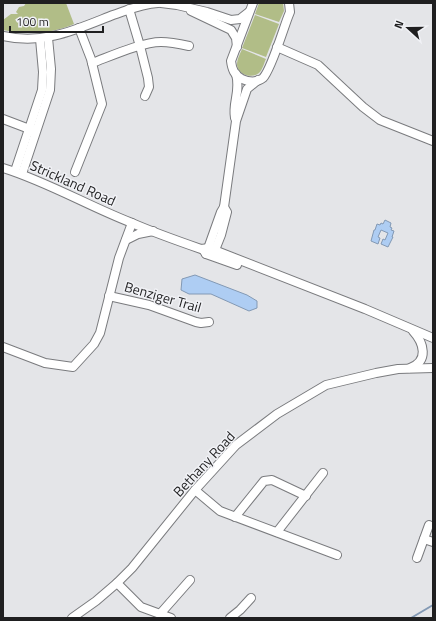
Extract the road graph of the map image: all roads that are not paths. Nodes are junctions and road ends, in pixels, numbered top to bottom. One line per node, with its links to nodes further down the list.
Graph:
1 (158, 3): 6 (street)
2 (161, 3): 4 (street)
3 (289, 3): 14 (street)
4 (177, 5): 5 (street); 13 (street)
5 (252, 5): 13 (street)
6 (129, 9): 7 (street); 11 (street)
7 (79, 28): 9 (street); 15 (street)
8 (3, 36): 10 (street)
9 (48, 38): 10 (street); 21 (street)
10 (40, 39): 21 (street)
11 (140, 46): 12 (street); 15 (street); 18 (street)
12 (189, 46)
13 (237, 47): 16 (street)
14 (277, 47): 17 (street); 22 (street)
15 (92, 63): 24 (street)
16 (236, 74): 17 (street); 20 (street)
17 (258, 80): 20 (street)
18 (145, 96)
19 (3, 119): 21 (street)
20 (236, 121): 26 (street)
21 (33, 130): 25 (street)
22 (433, 141)
23 (3, 168): 25 (street, Strickland Road)
24 (75, 172)
25 (19, 173): 27 (street, Strickland Road)
26 (224, 208): 28 (street); 30 (street)
27 (132, 224): 29 (street, Strickland Road); 31 (street)
28 (216, 229): 32 (street); 33 (street)
29 (155, 231): 31 (street); 32 (street, Strickland Road)
30 (220, 237): 33 (street); 34 (street)
31 (126, 240): 36 (street)
32 (186, 244): 33 (street, Strickland Road)
33 (209, 252): 34 (street); 35 (street)
34 (232, 257): 35 (street)
35 (293, 281): 38 (street)
36 (109, 296): 37 (street, Benziger Trail); 40 (street)
37 (208, 322)
38 (411, 329): 39 (street); 42 (street)
39 (432, 338)
40 (3, 347)
41 (433, 368): 42 (street, Bethany Road)
42 (409, 369): 44 (street, Bethany Road)
43 (323, 473): 45 (street)
44 (195, 490): 46 (street); 54 (street, Bethany Road)
45 (306, 496): 46 (street); 48 (street)
46 (235, 517): 48 (street)
47 (429, 525): 49 (street)
48 (277, 532): 51 (street)
49 (424, 539): 50 (street); 52 (street)
50 (433, 542)
51 (337, 555)
52 (417, 558)
53 (190, 580): 56 (street)
54 (117, 583): 56 (street); 57 (street, Bethany Road)
55 (251, 598): 59 (street)
56 (160, 614): 58 (street)
57 (72, 618)
58 (171, 618)
59 (230, 618)

